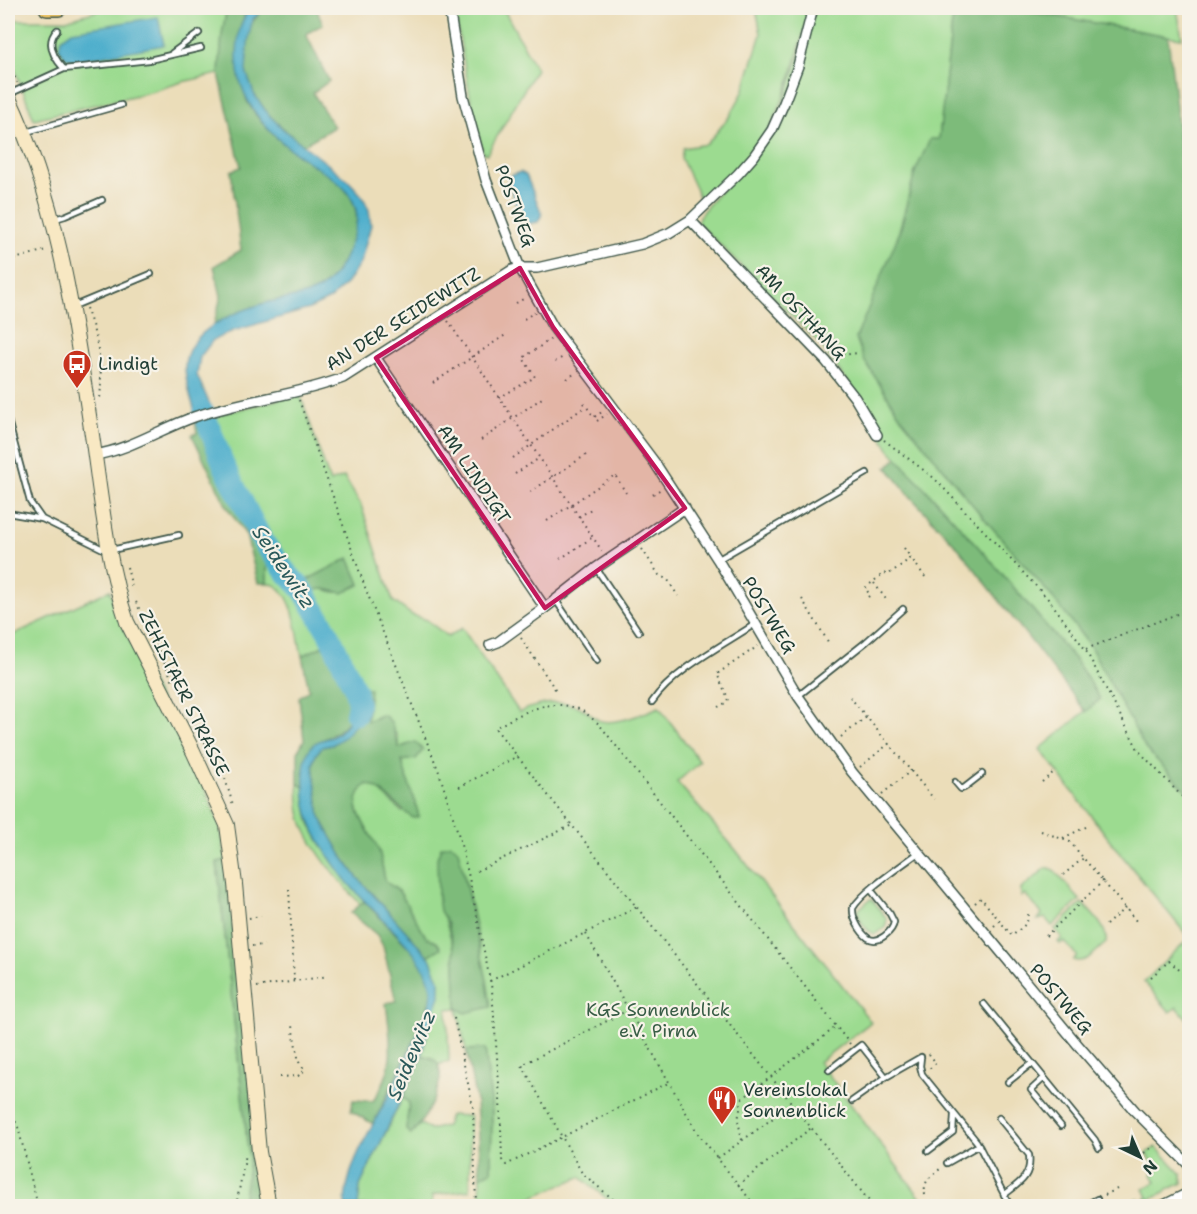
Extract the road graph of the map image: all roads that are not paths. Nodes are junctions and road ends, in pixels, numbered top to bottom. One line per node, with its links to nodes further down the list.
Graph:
1 (47, 8): 2 (highway)
2 (59, 8)
3 (449, 8): 17 (street, POSTWEG)
4 (813, 8): 16 (street)
5 (57, 30): 9 (lane)
6 (199, 33): 8 (lane)
7 (201, 48): 8 (lane)
8 (168, 56): 9 (lane)
9 (64, 69): 10 (lane)
10 (11, 93): 12 (main road, ZEHISTAER STRASSE)
11 (122, 105): 12 (lane)
12 (23, 130): 13 (lane); 15 (main road, ZEHISTAER STRASSE)
13 (8, 132)
14 (102, 200): 15 (lane)
15 (53, 219): 19 (main road, ZEHISTAER STRASSE)
16 (690, 220): 17 (street); 24 (street, AM OSTHANG)
17 (520, 268): 20 (street, AN DER SEIDEWITZ); 27 (street, POSTWEG)
18 (151, 274): 19 (lane)
19 (72, 307): 25 (main road, ZEHISTAER STRASSE)
20 (376, 358): 25 (street, AN DER SEIDEWITZ); 35 (street, AM LINDIGT)
21 (8, 368): 22 (lane)
22 (8, 373)
23 (8, 420): 29 (lane)
24 (877, 435)
25 (95, 455): 31 (main road, ZEHISTAER STRASSE)
26 (867, 473): 32 (lane)
27 (685, 508): 32 (street, POSTWEG); 33 (street)
28 (8, 513): 29 (lane)
29 (42, 519): 31 (lane)
30 (179, 535): 31 (lane)
31 (116, 550): 65 (main road, ZEHISTAER STRASSE)
32 (717, 560): 37 (street, POSTWEG)
33 (596, 568): 34 (street); 38 (lane)
34 (555, 599): 35 (street); 40 (lane)
35 (546, 608): 39 (street)
36 (903, 609): 41 (lane)
37 (755, 624): 41 (street, POSTWEG); 42 (lane)
38 (639, 632)
39 (490, 645)
40 (597, 661)
41 (798, 696): 45 (street, POSTWEG)
42 (652, 702)
43 (982, 774): 44 (lane)
44 (955, 782)
45 (918, 853): 46 (lane); 61 (street, POSTWEG)
46 (871, 890): 46 (lane)
47 (984, 1004): 48 (lane)
48 (1032, 1063): 51 (lane); 52 (lane)
49 (829, 1070): 50 (lane)
50 (886, 1077): 53 (lane); 54 (lane)
51 (1044, 1078): 56 (lane); 58 (lane)
52 (1008, 1082)
53 (852, 1101)
54 (954, 1114): 57 (lane); 59 (lane)
55 (999, 1118): 63 (lane)
56 (1061, 1126)
57 (979, 1145): 60 (lane); 63 (lane)
58 (1099, 1148)
59 (928, 1151)
60 (947, 1163)
61 (1190, 1166)
62 (1190, 1192): 68 (street)
63 (1004, 1195): 66 (lane)
64 (1097, 1200): 67 (lane)
65 (269, 1206)
66 (1010, 1206)
67 (1084, 1206)
68 (1162, 1206)

